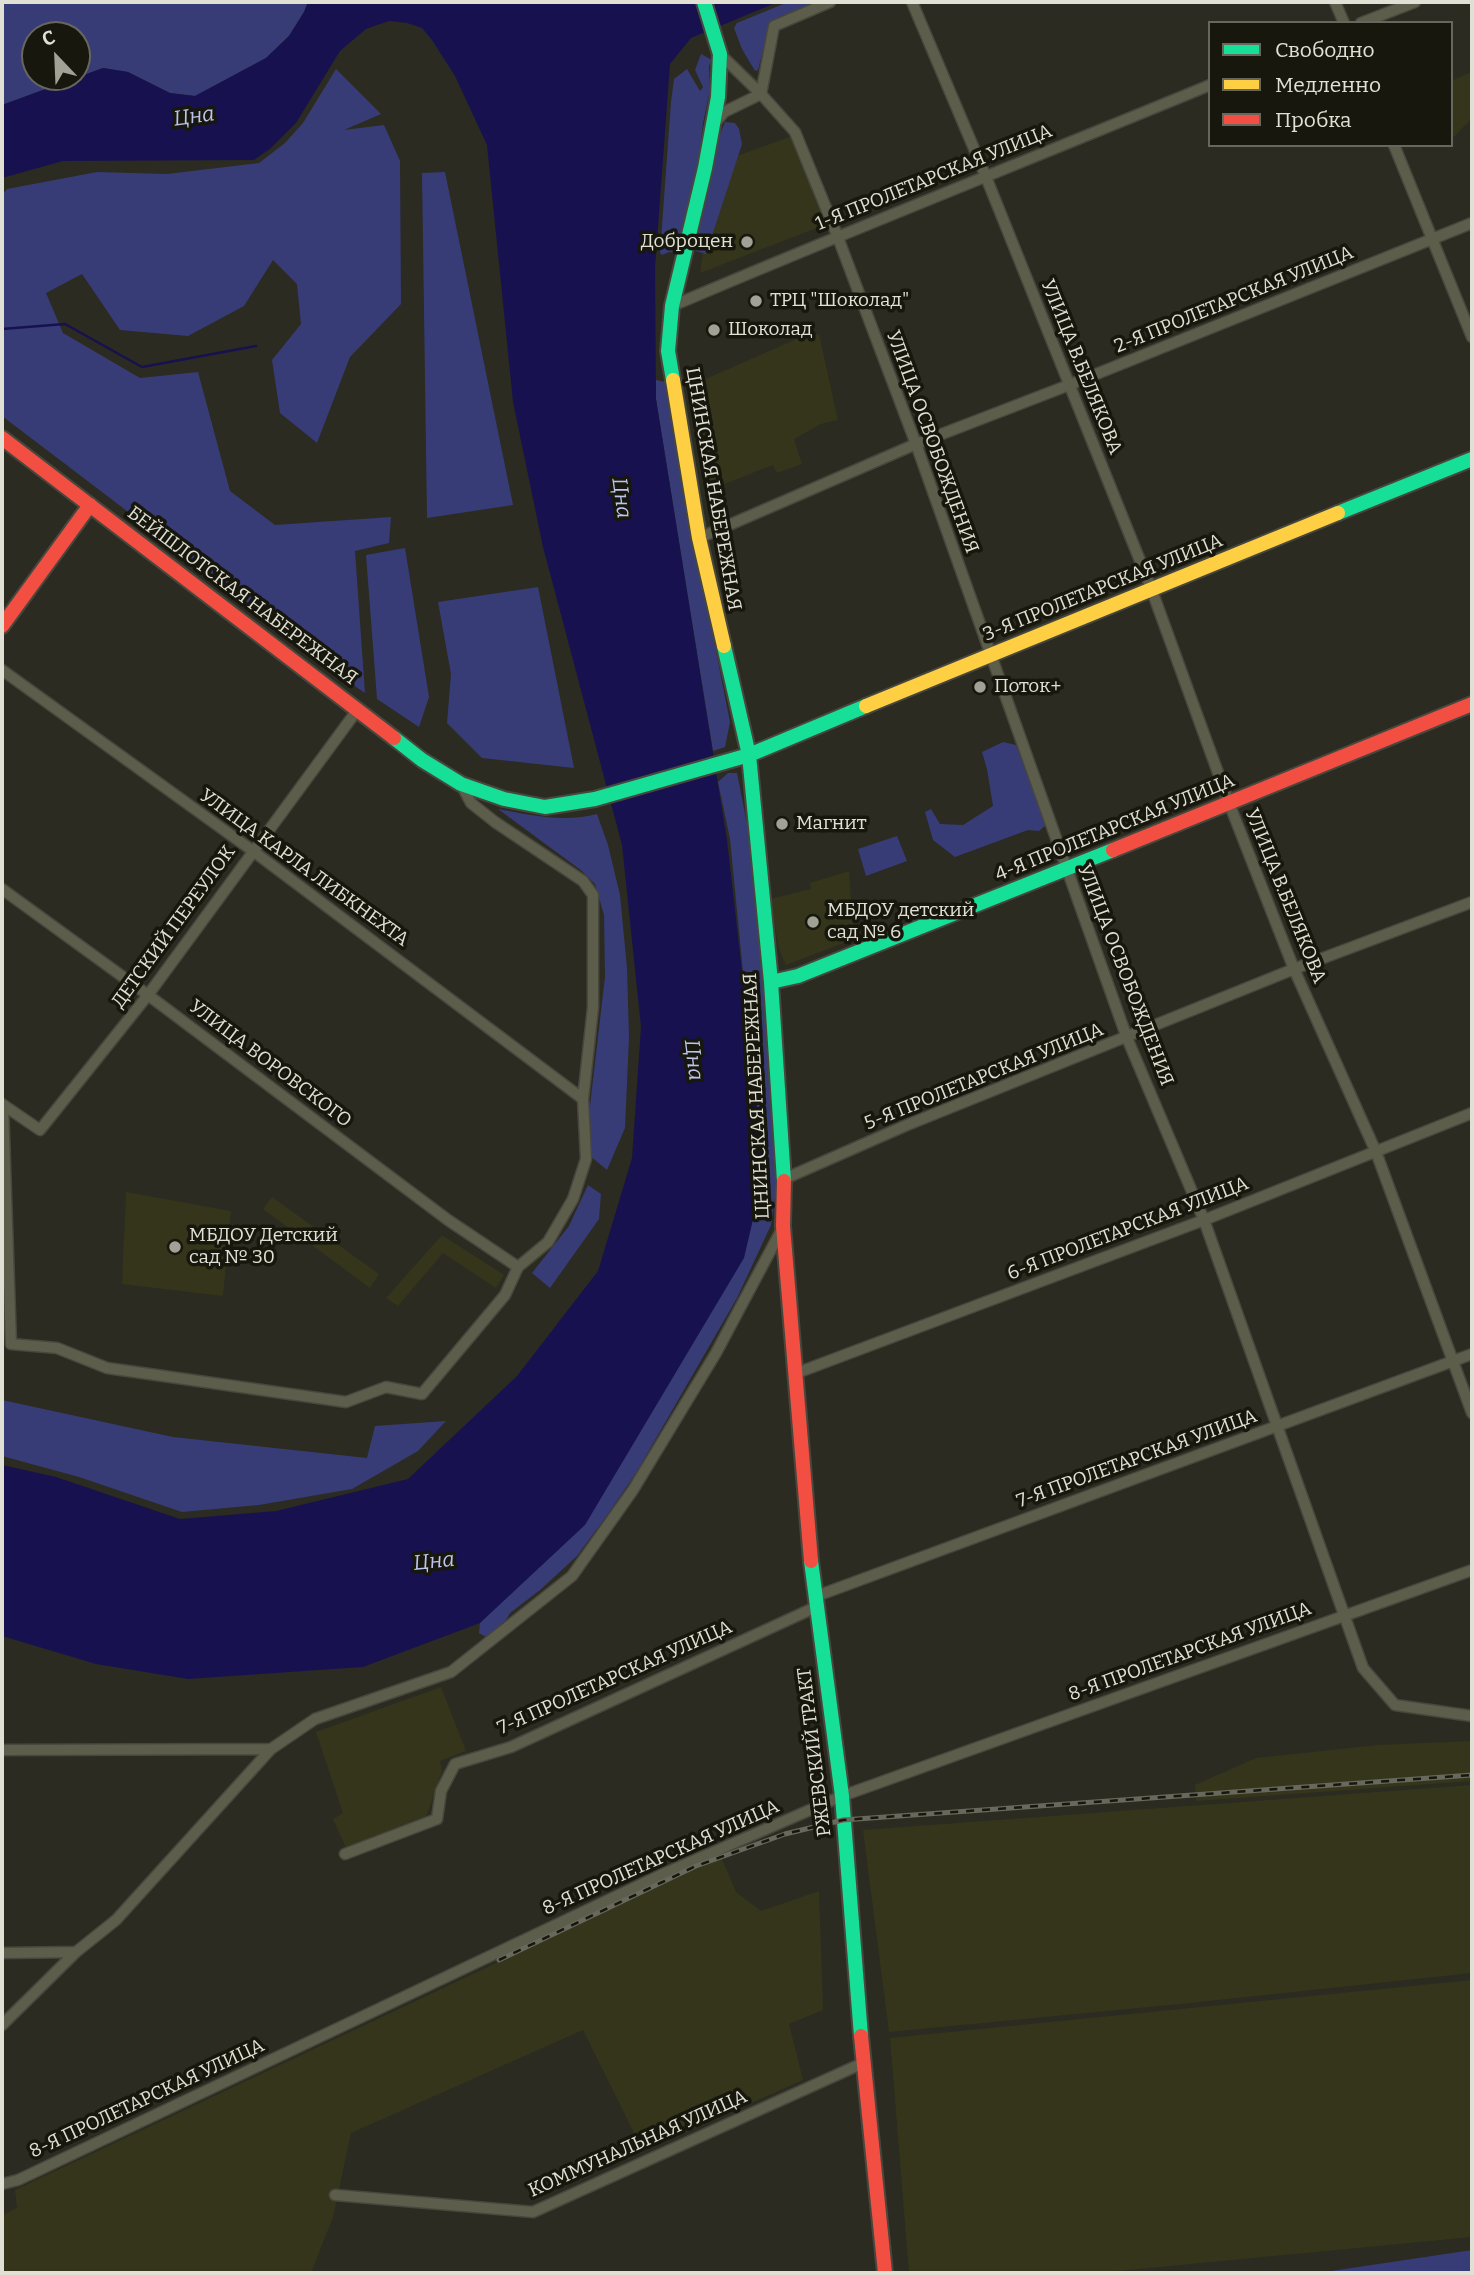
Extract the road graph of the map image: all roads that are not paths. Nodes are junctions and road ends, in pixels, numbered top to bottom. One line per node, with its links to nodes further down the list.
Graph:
1 (704, 2): 8 (street, ЦНИНСКАЯ НАБЕРЕЖНАЯ)
2 (830, 2): 10 (street)
3 (912, 2): 13 (street, УЛИЦА В.БЕЛЯКОВА)
4 (1335, 2): 6 (street)
5 (1415, 2): 7 (street)
6 (1343, 21)
7 (1366, 21)
8 (720, 54): 10 (street, УЛИЦА ОСВОБОЖДЕНИЯ); 11 (street, ЦНИНСКАЯ НАБЕРЕЖНАЯ)
9 (1208, 86): 13 (street, 1-Я ПРОЛЕТАРСКАЯ УЛИЦА)
10 (761, 94): 11 (street); 15 (street, УЛИЦА ОСВОБОЖДЕНИЯ)
11 (715, 123): 17 (street, ЦНИНСКАЯ НАБЕРЕЖНАЯ)
12 (1395, 147): 16 (street)
13 (986, 177): 15 (street, 1-Я ПРОЛЕТАРСКАЯ УЛИЦА); 19 (street, УЛИЦА В.БЕЛЯКОВА)
14 (1472, 223): 16 (street, 2-Я ПРОЛЕТАРСКАЯ УЛИЦА)
15 (837, 235): 17 (street, 1-Я ПРОЛЕТАРСКАЯ УЛИЦА); 21 (street, УЛИЦА ОСВОБОЖДЕНИЯ)
16 (1432, 238): 18 (street); 19 (street, 2-Я ПРОЛЕТАРСКАЯ УЛИЦА)
17 (672, 306): 24 (street, ЦНИНСКАЯ НАБЕРЕЖНАЯ)
18 (1472, 337)
19 (1069, 385): 21 (street, 2-Я ПРОЛЕТАРСКАЯ УЛИЦА); 25 (street, УЛИЦА В.БЕЛЯКОВА)
20 (2, 438): 23 (street, БЕЙШЛОТСКАЯ НАБЕРЕЖНАЯ)
21 (916, 444): 24 (street, 2-Я ПРОЛЕТАРСКАЯ УЛИЦА); 27 (street, УЛИЦА ОСВОБОЖДЕНИЯ)
22 (1472, 459): 25 (street, 3-Я ПРОЛЕТАРСКАЯ УЛИЦА)
23 (90, 505): 26 (street); 30 (street, БЕЙШЛОТСКАЯ НАБЕРЕЖНАЯ)
24 (699, 538): 31 (street, ЦНИНСКАЯ НАБЕРЕЖНАЯ)
25 (1151, 588): 27 (street, 3-Я ПРОЛЕТАРСКАЯ УЛИЦА); 34 (street, УЛИЦА В.БЕЛЯКОВА)
26 (2, 626)
27 (990, 656): 31 (street, 3-Я ПРОЛЕТАРСКАЯ УЛИЦА); 36 (street, УЛИЦА ОСВОБОЖДЕНИЯ)
28 (2, 670): 35 (street, УЛИЦА КАРЛА ЛИБКНЕХТА)
29 (1472, 704): 34 (street, 4-Я ПРОЛЕТАРСКАЯ УЛИЦА)
30 (358, 709): 33 (street, БЕЙШЛОТСКАЯ НАБЕРЕЖНАЯ); 35 (street, ДЕТСКИЙ ПЕРЕУЛОК)
31 (749, 755): 32 (street, 3-Я ПРОЛЕТАРСКАЯ УЛИЦА); 40 (street, ЦНИНСКАЯ НАБЕРЕЖНАЯ)
32 (723, 764): 33 (street, БЕЙШЛОТСКАЯ НАБЕРЕЖНАЯ)
33 (461, 784): 43 (street, БЕЙШЛОТСКАЯ НАБЕРЕЖНАЯ)
34 (1229, 803): 36 (street, 4-Я ПРОЛЕТАРСКАЯ УЛИЦА); 39 (street, УЛИЦА В.БЕЛЯКОВА)
35 (253, 851): 41 (street, ДЕТСКИЙ ПЕРЕУЛОК); 43 (street, УЛИЦА КАРЛА ЛИБКНЕХТА)
36 (1066, 869): 40 (street, 4-Я ПРОЛЕТАРСКАЯ УЛИЦА); 42 (street, УЛИЦА ОСВОБОЖДЕНИЯ)
37 (2, 889): 41 (street, УЛИЦА ВОРОВСКОГО)
38 (1472, 902): 39 (street, 5-Я ПРОЛЕТАРСКАЯ УЛИЦА)
39 (1294, 969): 42 (street, 5-Я ПРОЛЕТАРСКАЯ УЛИЦА); 46 (street, УЛИЦА В.БЕЛЯКОВА)
40 (771, 982): 47 (street, ЦНИНСКАЯ НАБЕРЕЖНАЯ)
41 (148, 995): 44 (street, ДЕТСКИЙ ПЕРЕУЛОК); 51 (street, УЛИЦА ВОРОВСКОГО)
42 (1127, 1038): 47 (street, 5-Я ПРОЛЕТАРСКАЯ УЛИЦА); 48 (street, УЛИЦА ОСВОБОЖДЕНИЯ)
43 (583, 1099): 51 (street, БЕЙШЛОТСКАЯ НАБЕРЕЖНАЯ)
44 (3, 1105): 50 (street)
45 (1472, 1114): 46 (street, 6-Я ПРОЛЕТАРСКАЯ УЛИЦА)
46 (1376, 1152): 48 (street, 6-Я ПРОЛЕТАРСКАЯ УЛИЦА); 53 (street, УЛИЦА В.БЕЛЯКОВА)
47 (784, 1179): 49 (street, ЦНИНСКАЯ НАБЕРЕЖНАЯ)
48 (1203, 1220): 54 (street, 6-Я ПРОЛЕТАРСКАЯ УЛИЦА); 56 (street, УЛИЦА ОСВОБОЖДЕНИЯ)
49 (783, 1226): 54 (street, РЖЕВСКИЙ ТРАКТ); 61 (street, ЦНИНСКАЯ НАБЕРЕЖНАЯ)
50 (5, 1228): 51 (street, БЕЙШЛОТСКАЯ НАБЕРЕЖНАЯ)
51 (518, 1267)
52 (1472, 1354): 53 (street, 7-Я ПРОЛЕТАРСКАЯ УЛИЦА)
53 (1453, 1362): 55 (street, УЛИЦА В.БЕЛЯКОВА); 56 (street, 7-Я ПРОЛЕТАРСКАЯ УЛИЦА)
54 (794, 1374): 58 (street, РЖЕВСКИЙ ТРАКТ)
55 (1472, 1413)
56 (1276, 1426): 58 (street, 7-Я ПРОЛЕТАРСКАЯ УЛИЦА); 59 (street, УЛИЦА ОСВОБОЖДЕНИЯ)
57 (1472, 1570): 59 (street, 8-Я ПРОЛЕТАРСКАЯ УЛИЦА)
58 (815, 1602): 63 (street, РЖЕВСКИЙ ТРАКТ); 64 (street, 7-Я ПРОЛЕТАРСКАЯ УЛИЦА)
59 (1343, 1616): 60 (street, УЛИЦА ОСВОБОЖДЕНИЯ); 63 (street, 8-Я ПРОЛЕТАРСКАЯ УЛИЦА)
60 (1472, 1716)
61 (271, 1749): 62 (street); 65 (street, ЦНИНСКАЯ НАБЕРЕЖНАЯ)
62 (2, 1750)
63 (842, 1796): 68 (street, РЖЕВСКИЙ ТРАКТ); 69 (street, 8-Я ПРОЛЕТАРСКАЯ УЛИЦА)
64 (345, 1854)
65 (76, 1952): 66 (street); 67 (street, ЦНИНСКАЯ НАБЕРЕЖНАЯ)
66 (2, 1953)
67 (2, 2025)
68 (863, 2063): 70 (street, КОММУНАЛЬНАЯ УЛИЦА); 71 (street, РЖЕВСКИЙ ТРАКТ)
69 (2, 2184)
70 (335, 2195)
71 (885, 2273)

